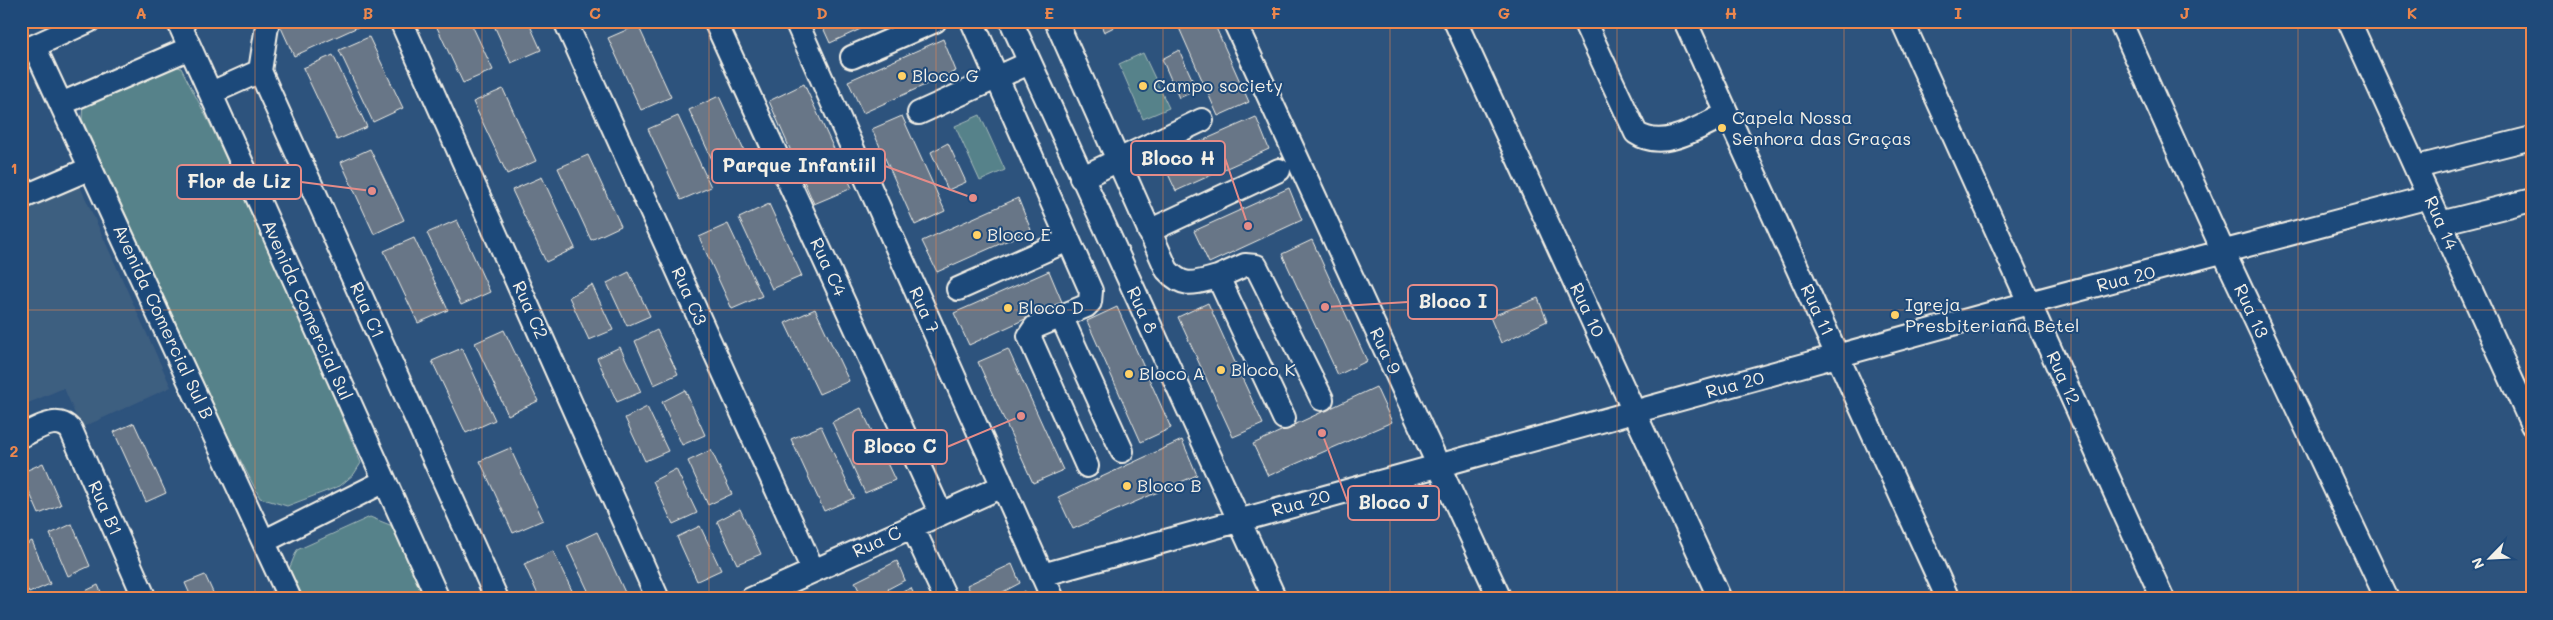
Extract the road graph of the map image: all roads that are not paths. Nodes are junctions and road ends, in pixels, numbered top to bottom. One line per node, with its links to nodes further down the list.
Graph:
1 (89, 21): 20 (street)
2 (178, 21): 19 (street, Avenida Comercial Sul)
3 (401, 21): 69 (street, Rua C2)
4 (565, 21): 62 (street, Rua C3)
5 (715, 21): 58 (street, Rua C4)
6 (796, 21): 57 (street, Rua 7)
7 (935, 21): 21 (street)
8 (972, 21): 24 (street)
9 (1011, 21): 22 (street, Rua 8)
10 (1056, 21): 31 (street)
11 (1234, 21): 55 (street, Rua 9)
12 (1456, 21): 49 (street, Rua 10)
13 (1584, 21): 28 (street)
14 (1685, 21): 28 (street, Rua 11)
15 (1902, 21): 45 (street, Rua 12)
16 (2120, 21): 42 (street, Rua 13)
17 (2349, 21): 32 (street, Rua 14)
18 (267, 26): 23 (street)
19 (190, 48): 25 (street, Avenida Comercial Sul); 26 (street)
20 (28, 49): 26 (street, Avenida Comercial Sul B)
21 (852, 58)
22 (1029, 63): 24 (street); 35 (street, Rua 8)
23 (260, 71): 25 (street); 68 (street, Rua C1)
24 (996, 79): 27 (street); 41 (street)
25 (211, 93): 56 (street, Avenida Comercial Sul)
26 (61, 104): 33 (street, Avenida Comercial Sul B)
27 (919, 113)
28 (1727, 114): 47 (street, Rua 11)
29 (1202, 120): 31 (street)
30 (2532, 138): 32 (street)
31 (1118, 161): 35 (street); 40 (street)
32 (2417, 167): 36 (street, Rua 14)
33 (91, 168): 37 (street); 61 (street, Avenida Comercial Sul B)
34 (1279, 170): 40 (street)
35 (1081, 178): 59 (street, Rua 8)
36 (2429, 197): 39 (street, Rua 14); 42 (street, Rua 20)
37 (21, 198)
38 (2532, 200): 39 (street)
39 (2440, 223): 51 (street, Rua 14)
40 (1149, 231): 43 (street)
41 (1068, 240): 44 (street); 46 (street)
42 (2224, 253): 45 (street, Rua 20); 77 (street, Rua 13)
43 (1218, 277): 48 (street); 50 (street)
44 (958, 289)
45 (2029, 304): 47 (street, Rua 20); 76 (street, Rua 12)
46 (1061, 316): 53 (street); 54 (street)
47 (1838, 358): 49 (street, Rua 20); 75 (street, Rua 11)
48 (1322, 399)
49 (1633, 412): 55 (street, Rua 20); 74 (street, Rua 10)
50 (1284, 418)
51 (2532, 424)
52 (21, 436): 65 (street, Rua B1)
53 (1122, 451)
54 (1087, 466)
55 (1438, 466): 59 (street, Rua 20); 73 (street, Rua 9)
56 (383, 482): 61 (street); 67 (street, Avenida Comercial Sul)
57 (1002, 486): 58 (street, Rua C); 63 (street, Rua 7)
58 (940, 514): 60 (street, Rua C)
59 (1238, 520): 63 (street, Rua 20); 72 (street, Rua 8)
60 (912, 526): 62 (street, Rua C); 70 (street)
61 (265, 541): 66 (street, Avenida Comercial Sul B)
62 (814, 570): 64 (street, Rua C)
63 (1042, 575): 71 (street, Rua 7)
64 (756, 598)
65 (145, 599)
66 (290, 599)
67 (438, 599)
68 (497, 599)
69 (658, 599)
70 (946, 599)
71 (1053, 599)
72 (1275, 599)
73 (1500, 599)
74 (1720, 599)
75 (1948, 599)
76 (2163, 599)
77 (2387, 599)

